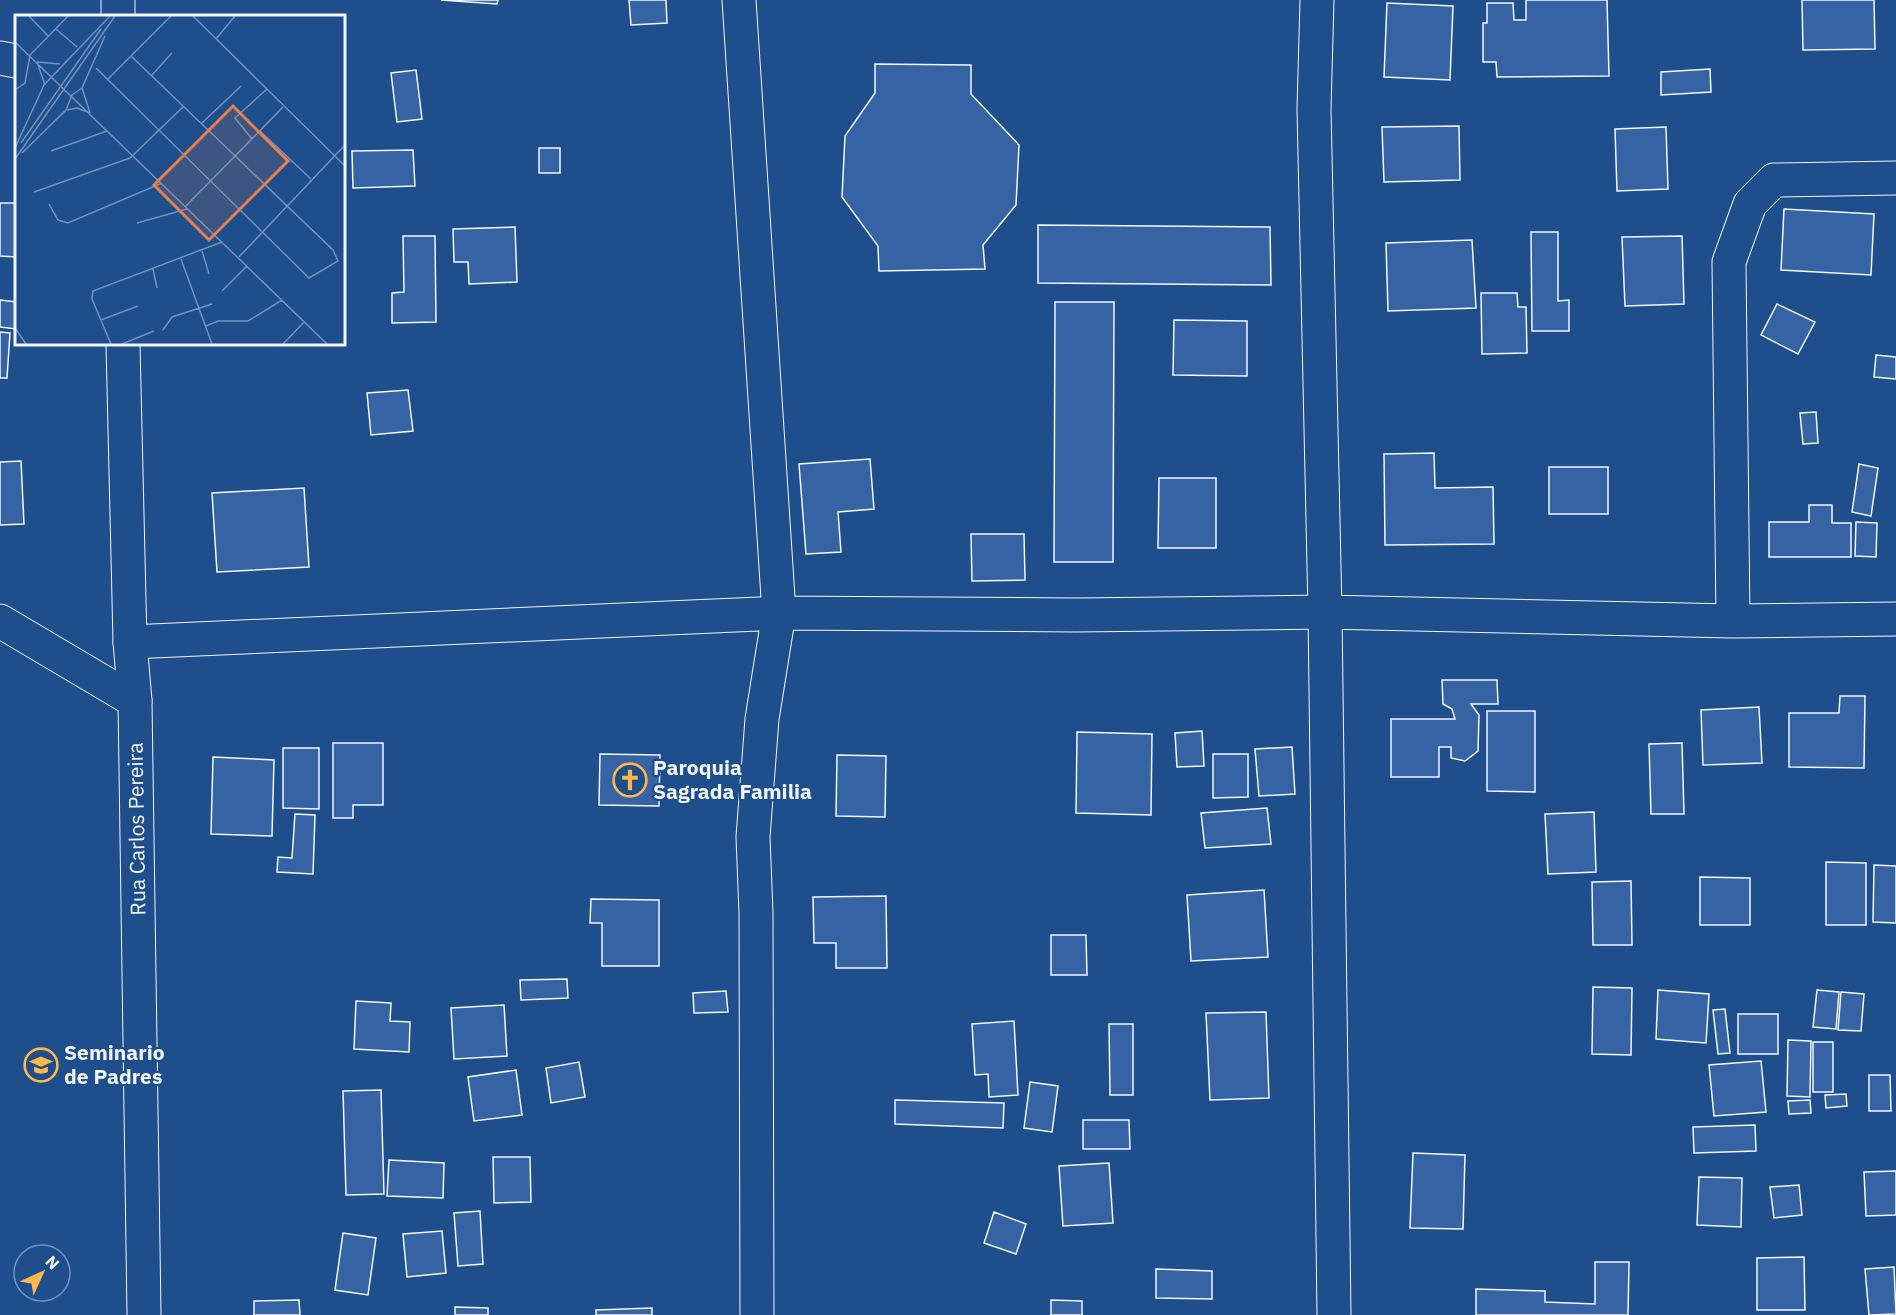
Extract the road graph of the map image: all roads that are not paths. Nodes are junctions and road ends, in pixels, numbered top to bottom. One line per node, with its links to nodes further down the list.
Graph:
1 (739, 0): 8 (street)
2 (1317, 0): 7 (street)
3 (0, 57): 4 (street)
4 (15, 61)
5 (1896, 178): 11 (street)
6 (123, 345): 12 (street, Rua Carlos Pereira)
7 (1325, 612): 8 (street); 11 (street); 16 (street)
8 (779, 613): 12 (street); 15 (street)
9 (1896, 619): 11 (street)
10 (0, 621): 13 (street)
11 (1733, 621)
12 (130, 642): 13 (street, Rua Carlos Pereira)
13 (135, 701): 14 (street, Rua Carlos Pereira)
14 (144, 1315)
15 (757, 1315)
16 (1334, 1315)

